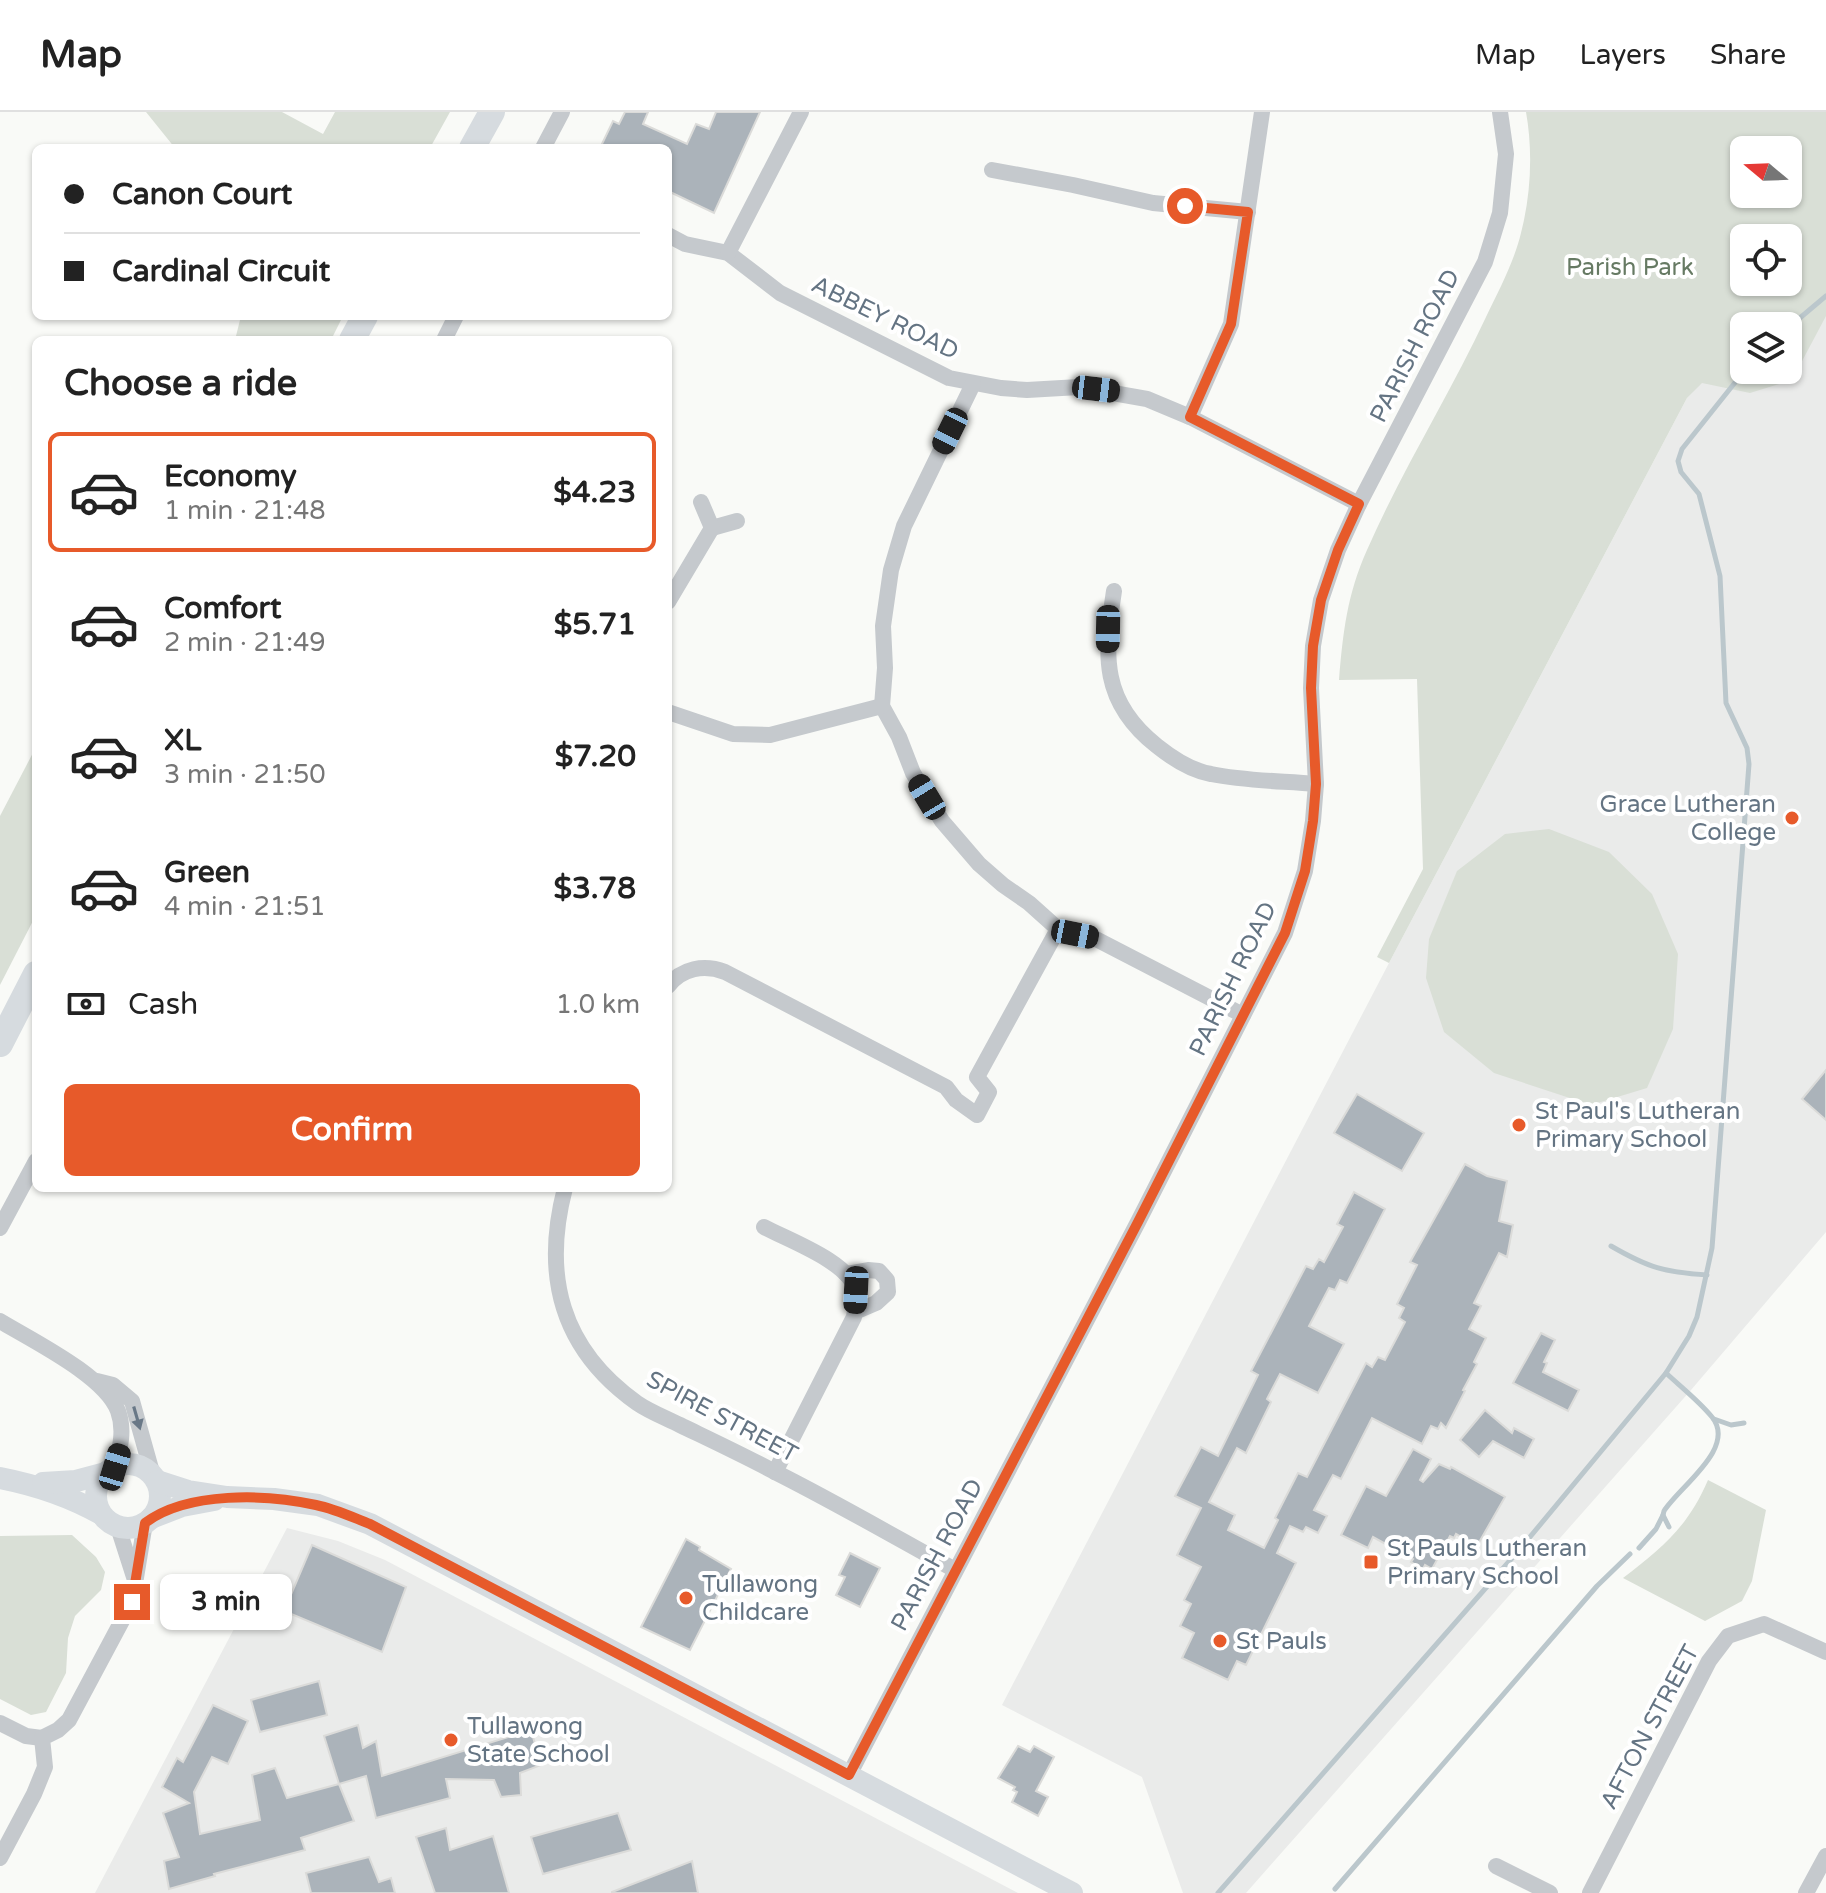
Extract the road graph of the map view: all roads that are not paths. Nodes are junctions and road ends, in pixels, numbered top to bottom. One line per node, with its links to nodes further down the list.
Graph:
1 (476, 112): 7 (highway)
2 (492, 112): 8 (highway)
3 (562, 112): 9 (street)
4 (801, 112): 13 (street)
5 (1262, 112): 11 (street)
6 (1500, 112): 17 (street, PARISH ROAD)
7 (458, 144)
8 (474, 144)
9 (545, 144)
10 (992, 170): 11 (street)
11 (1248, 212): 15 (street)
12 (672, 237): 13 (street, ABBEY ROAD)
13 (728, 253): 14 (street, ABBEY ROAD)
14 (973, 384): 15 (street, ABBEY ROAD); 22 (street)
15 (1190, 417): 17 (street, ABBEY ROAD)
16 (701, 502): 19 (street)
17 (1359, 504): 24 (street, PARISH ROAD)
18 (737, 521): 19 (street)
19 (712, 528): 21 (street)
20 (1114, 591): 24 (street)
21 (672, 595)
22 (882, 706): 23 (street); 25 (street)
23 (672, 713)
24 (1316, 784): 28 (street, PARISH ROAD)
25 (1058, 929): 28 (street); 30 (street)
26 (32, 982): 29 (highway)
27 (672, 982): 31 (street)
28 (1243, 1015): 48 (street, PARISH ROAD)
29 (0, 1044)
30 (977, 1077): 31 (street); 31 (street)
31 (946, 1087)
32 (32, 1168): 35 (street)
33 (564, 1192): 41 (street, SPIRE STREET)
34 (764, 1227): 36 (street)
35 (0, 1228)
36 (846, 1274): 37 (street); 37 (street)
37 (855, 1312): 41 (street)
38 (0, 1321): 39 (street)
39 (96, 1380): 40 (street); 43 (street, one-way to 43)
40 (110, 1470): 43 (main road); 44 (main road); 46 (main road)
41 (775, 1472): 48 (street, SPIRE STREET)
42 (0, 1478): 44 (main road)
43 (155, 1478): 45 (main road); 47 (main road)
44 (30, 1484): 46 (main road)
45 (227, 1497): 47 (main road); 53 (main road)
46 (110, 1520): 47 (main road); 49 (street)
47 (148, 1521): 49 (street)
48 (955, 1570): 53 (street, PARISH ROAD)
49 (136, 1581): 52 (street)
50 (1826, 1652): 59 (street, AFTON STREET)
51 (0, 1723): 52 (street)
52 (42, 1738): 55 (street)
53 (849, 1775): 57 (main road)
54 (1826, 1856): 60 (street)
55 (0, 1858)
56 (1496, 1866): 58 (street)
57 (1072, 1893)
58 (1550, 1893)
59 (1590, 1893)
60 (1806, 1893)

